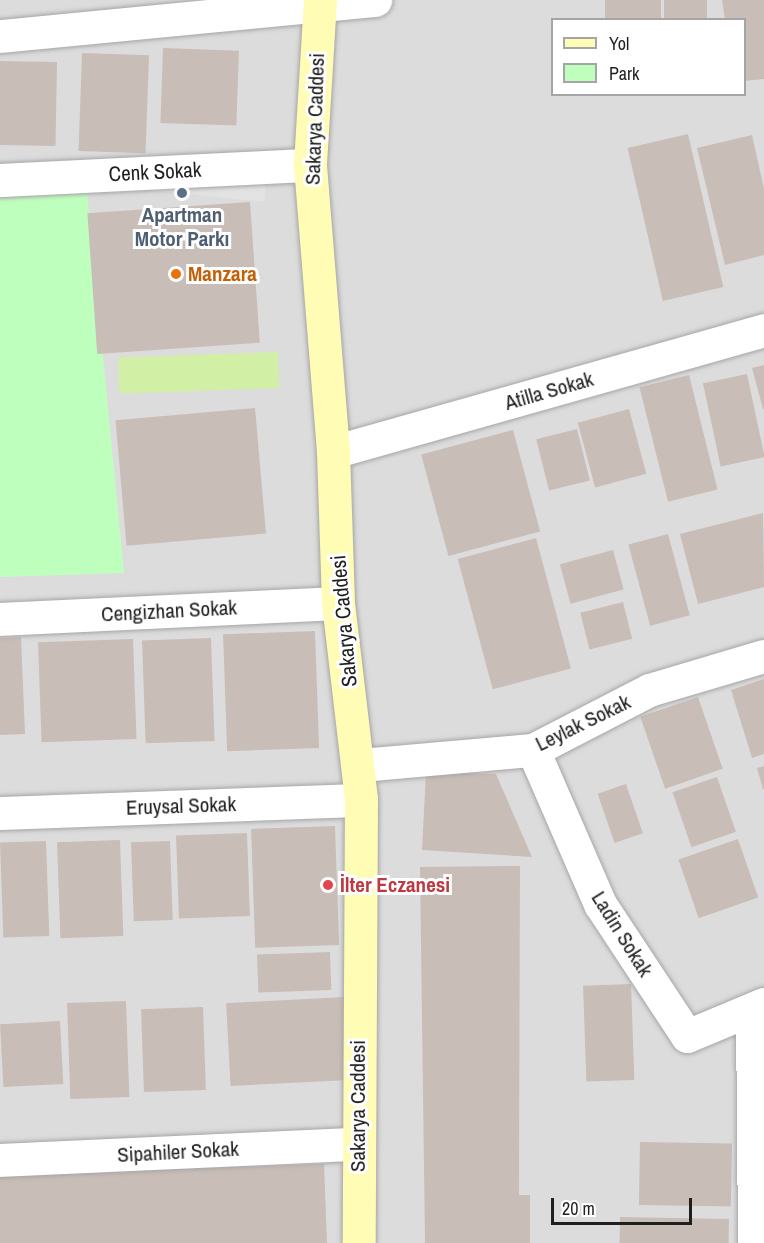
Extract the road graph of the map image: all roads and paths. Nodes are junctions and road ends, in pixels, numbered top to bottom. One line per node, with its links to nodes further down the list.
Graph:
1 (375, 0): 2 (street)
2 (320, 4): 3 (street); 4 (main road, Sakarya Caddesi)
3 (0, 36)
4 (310, 165): 5 (street, Cenk Sokak); 7 (main road, Sakarya Caddesi)
5 (0, 180)
6 (764, 330): 7 (street, Atilla Sokak)
7 (333, 453): 8 (main road, Sakarya Caddesi)
8 (338, 603): 9 (street, Cengizhan Sokak); 12 (main road, Sakarya Caddesi)
9 (0, 619)
10 (764, 656): 11 (street, Leylak Sokak)
11 (533, 750): 12 (street, Leylak Sokak); 15 (street, Ladin Sokak)
12 (360, 765): 13 (main road, Sakarya Caddesi)
13 (361, 800): 14 (street, Eruysal Sokak); 16 (main road, Sakarya Caddesi)
14 (0, 813)
15 (758, 1007): 19 (street)
16 (357, 1144): 17 (street, Sipahiler Sokak); 18 (main road, Sakarya Caddesi)
17 (0, 1160)
18 (359, 1243)
19 (754, 1243)

